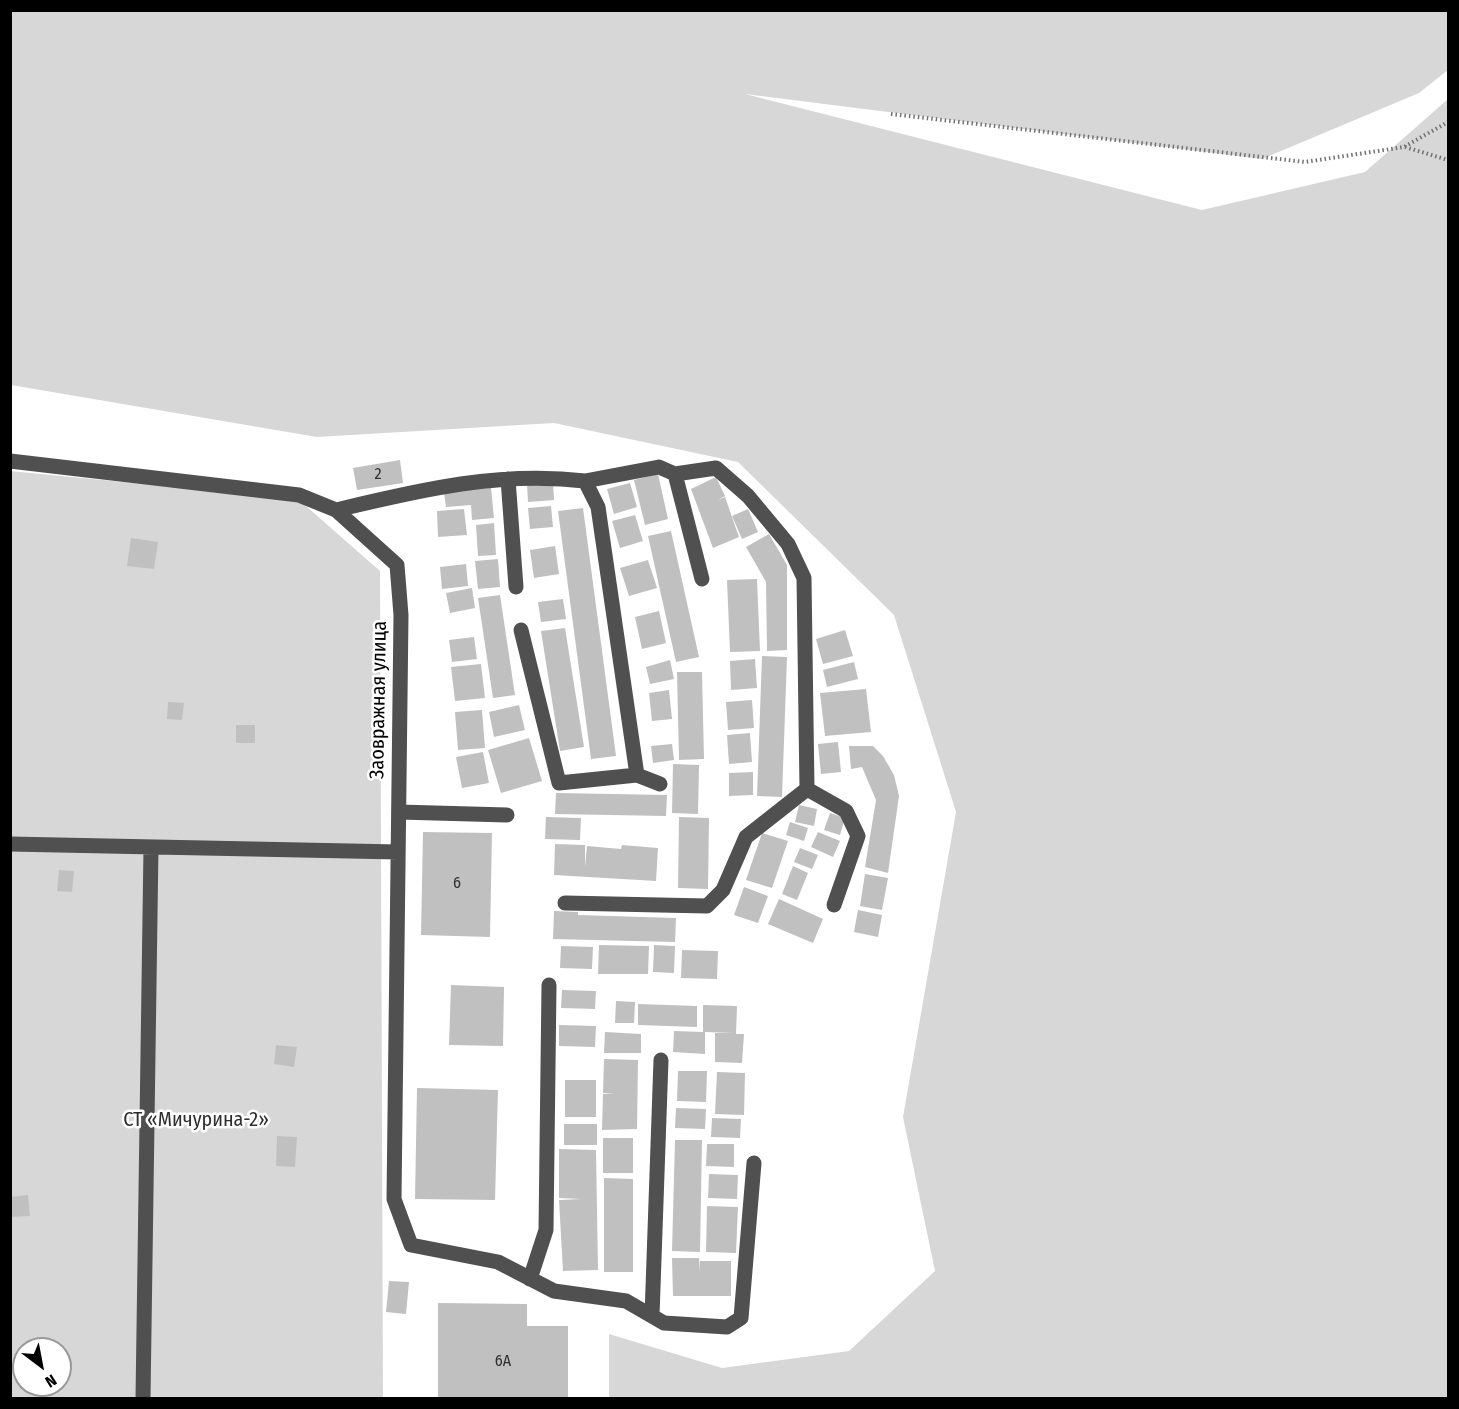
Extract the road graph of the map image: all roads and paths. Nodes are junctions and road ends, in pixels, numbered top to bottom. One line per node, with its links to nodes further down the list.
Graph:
1 (891, 114): 3 (path)
2 (1449, 122): 3 (path)
3 (1404, 147): 4 (path)
4 (1449, 160)
5 (10, 461): 9 (street, Заовражная улица)
6 (675, 474): 8 (street); 10 (street); 15 (street)
7 (508, 478): 8 (street); 9 (street); 11 (street)
8 (585, 481): 13 (street)
9 (336, 510): 16 (street, Заовражная улица)
10 (702, 579)
11 (516, 587)
12 (521, 630): 13 (street)
13 (637, 775): 14 (street)
14 (660, 784)
15 (807, 789): 21 (street); 22 (street)
16 (399, 812): 17 (street); 20 (street, Заовражная улица)
17 (507, 815)
18 (10, 844): 19 (street)
19 (151, 847): 20 (street); 28 (street)
20 (398, 852): 26 (street, Заовражная улица)
21 (565, 903)
22 (834, 905)
23 (549, 986): 26 (street)
24 (661, 1060): 27 (street)
25 (754, 1163): 27 (street)
26 (530, 1279): 27 (street)
27 (652, 1316)
28 (143, 1398)

